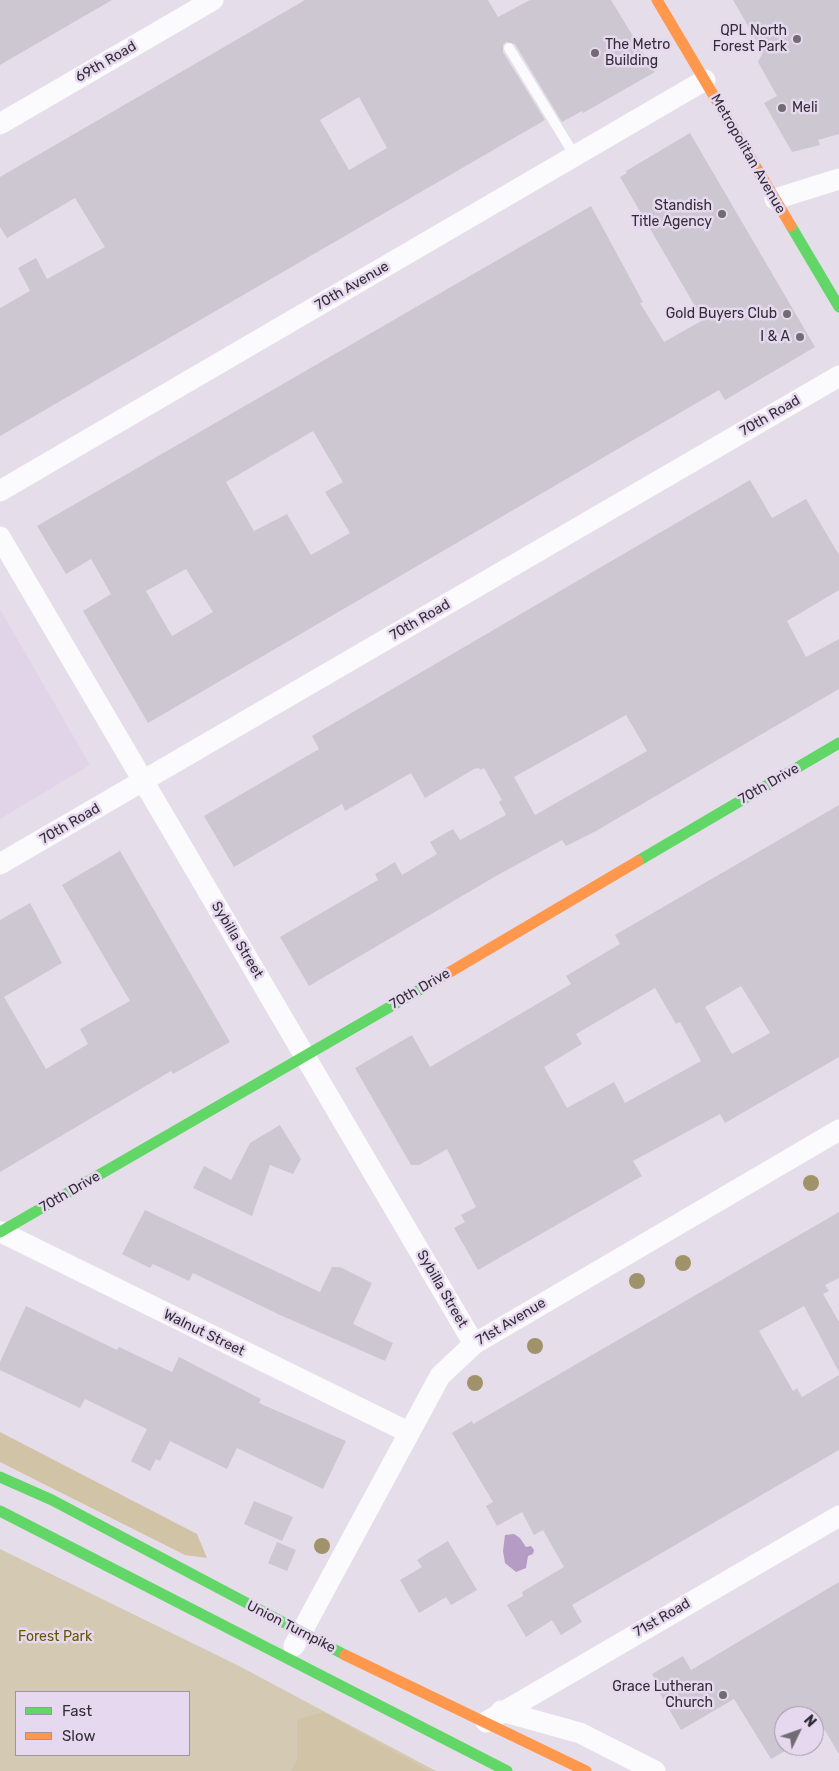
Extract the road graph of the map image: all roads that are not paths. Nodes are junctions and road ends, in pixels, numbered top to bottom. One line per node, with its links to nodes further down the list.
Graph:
1 (213, 0): 5 (street, 69th Road)
2 (657, 0): 4 (main road, Metropolitan Avenue)
3 (509, 48): 6 (lane)
4 (705, 80): 6 (street, 70th Avenue); 8 (main road, Metropolitan Avenue)
5 (0, 124)
6 (575, 156): 11 (street, 70th Avenue)
7 (839, 179): 8 (street)
8 (775, 199): 9 (main road, Metropolitan Avenue)
9 (839, 307)
10 (839, 376): 14 (street, 70th Road)
11 (0, 491)
12 (0, 537): 14 (street, Sybilla Street)
13 (839, 743): 16 (main road, 70th Drive)
14 (143, 781): 15 (street, 70th Road); 16 (street, Sybilla Street)
15 (0, 864)
16 (306, 1057): 18 (main road, 70th Drive); 19 (street, Sybilla Street)
17 (839, 1130): 19 (street, 71st Avenue)
18 (1, 1232): 20 (street, Walnut Street)
19 (474, 1344): 20 (street, 71st Avenue)
20 (408, 1432): 24 (street, 71st Avenue)
21 (0, 1477): 24 (main road, Union Turnpike)
22 (0, 1511): 25 (main road)
23 (839, 1516): 26 (street, 71st Road)
24 (302, 1633): 25 (street, 71st Avenue); 26 (main road, Union Turnpike)
25 (287, 1659): 27 (main road)
26 (494, 1717): 28 (main road, Union Turnpike); 29 (street, Union Turnpike)
27 (507, 1771)
28 (586, 1771)
29 (655, 1771)

